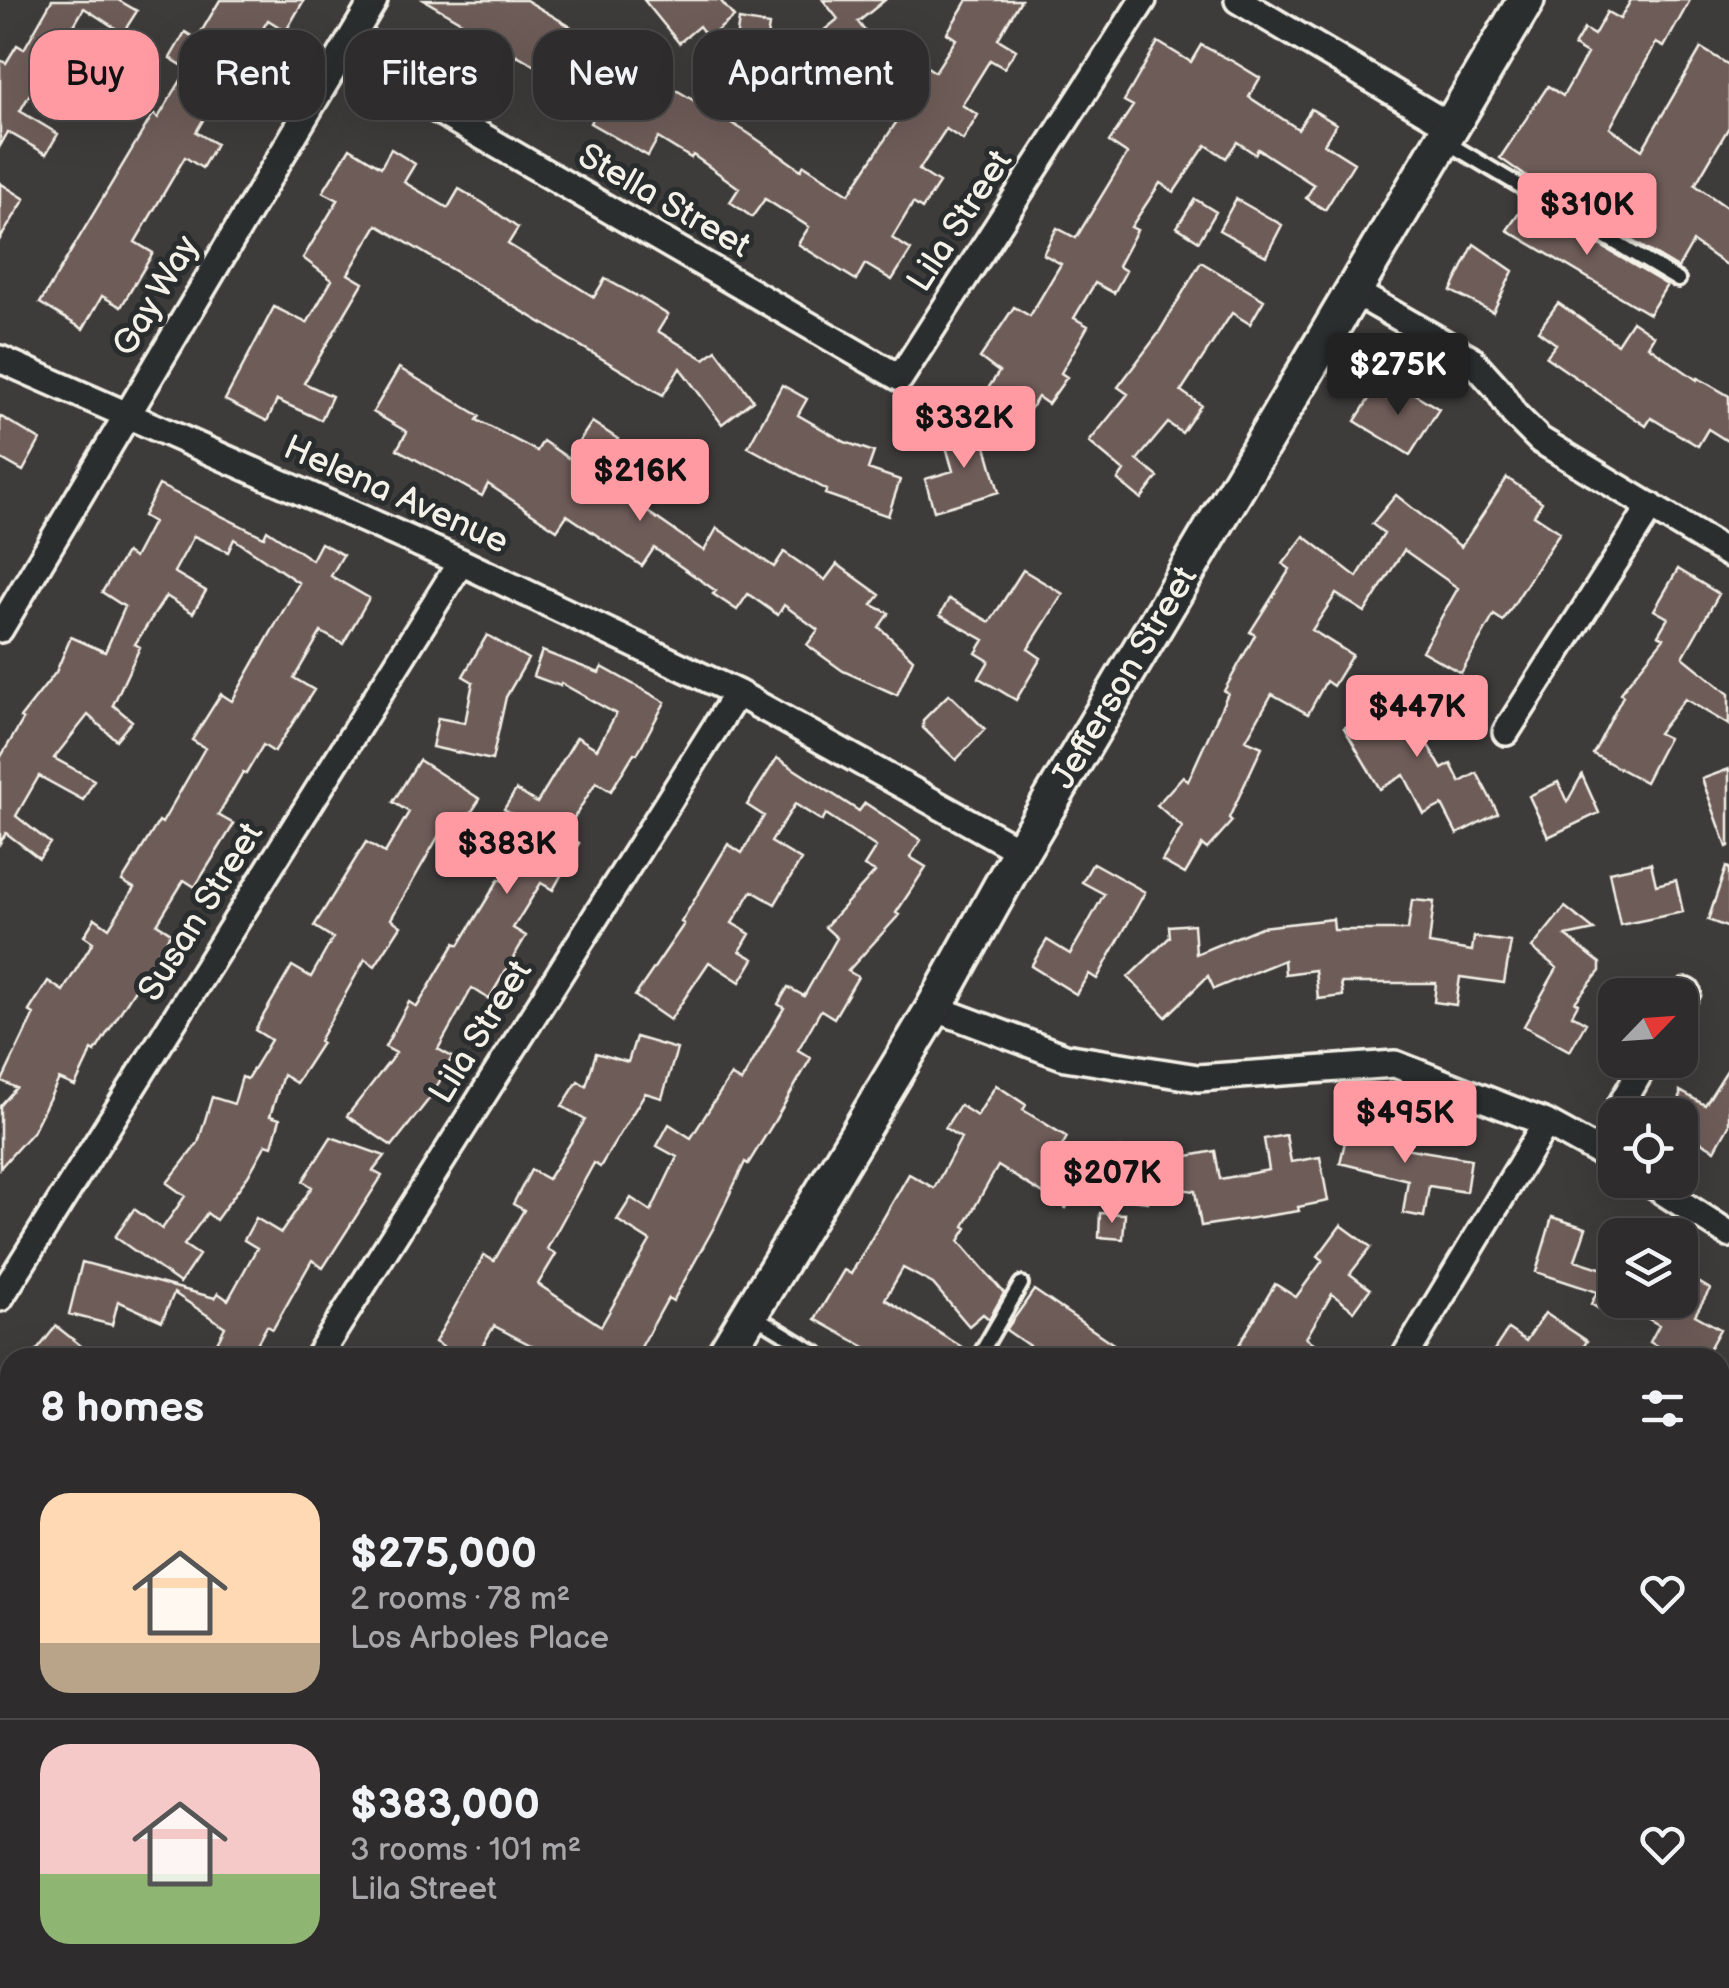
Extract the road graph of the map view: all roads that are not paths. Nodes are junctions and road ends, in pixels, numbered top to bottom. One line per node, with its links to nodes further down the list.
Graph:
1 (374, 0): 5 (street, Gay Way)
2 (1144, 0): 10 (street, Lila Street)
3 (1238, 0): 6 (street)
4 (1526, 0): 6 (street, Jefferson Street)
5 (342, 55): 10 (street, Stella Street); 11 (street, Gay Way)
6 (1448, 134): 7 (lane); 8 (street, Jefferson Street)
7 (1678, 280)
8 (1353, 291): 12 (street); 18 (street, Jefferson Street)
9 (0, 358): 11 (street, Helena Avenue)
10 (900, 378)
11 (127, 413): 14 (street, Helena Avenue); 15 (street, Gay Way)
12 (1651, 506): 13 (street); 17 (street)
13 (1729, 554)
14 (461, 562): 16 (street, Helena Avenue); 25 (street, Susan Street)
15 (0, 629)
16 (737, 693): 18 (street, Helena Avenue); 27 (street, Lila Street)
17 (1506, 732)
18 (1021, 852): 19 (street, Jefferson Street)
19 (934, 1008): 20 (street); 26 (street, Jefferson Street)
20 (1546, 1123): 21 (street); 31 (street)
21 (1598, 1151)
22 (1673, 1198): 23 (street)
23 (1729, 1234)
24 (1021, 1284): 30 (lane)
25 (0, 1298)
26 (750, 1313): 28 (street, Jefferson Street); 29 (lane)
27 (323, 1348)
28 (728, 1348)
29 (808, 1348)
30 (984, 1348)
31 (1410, 1348)

